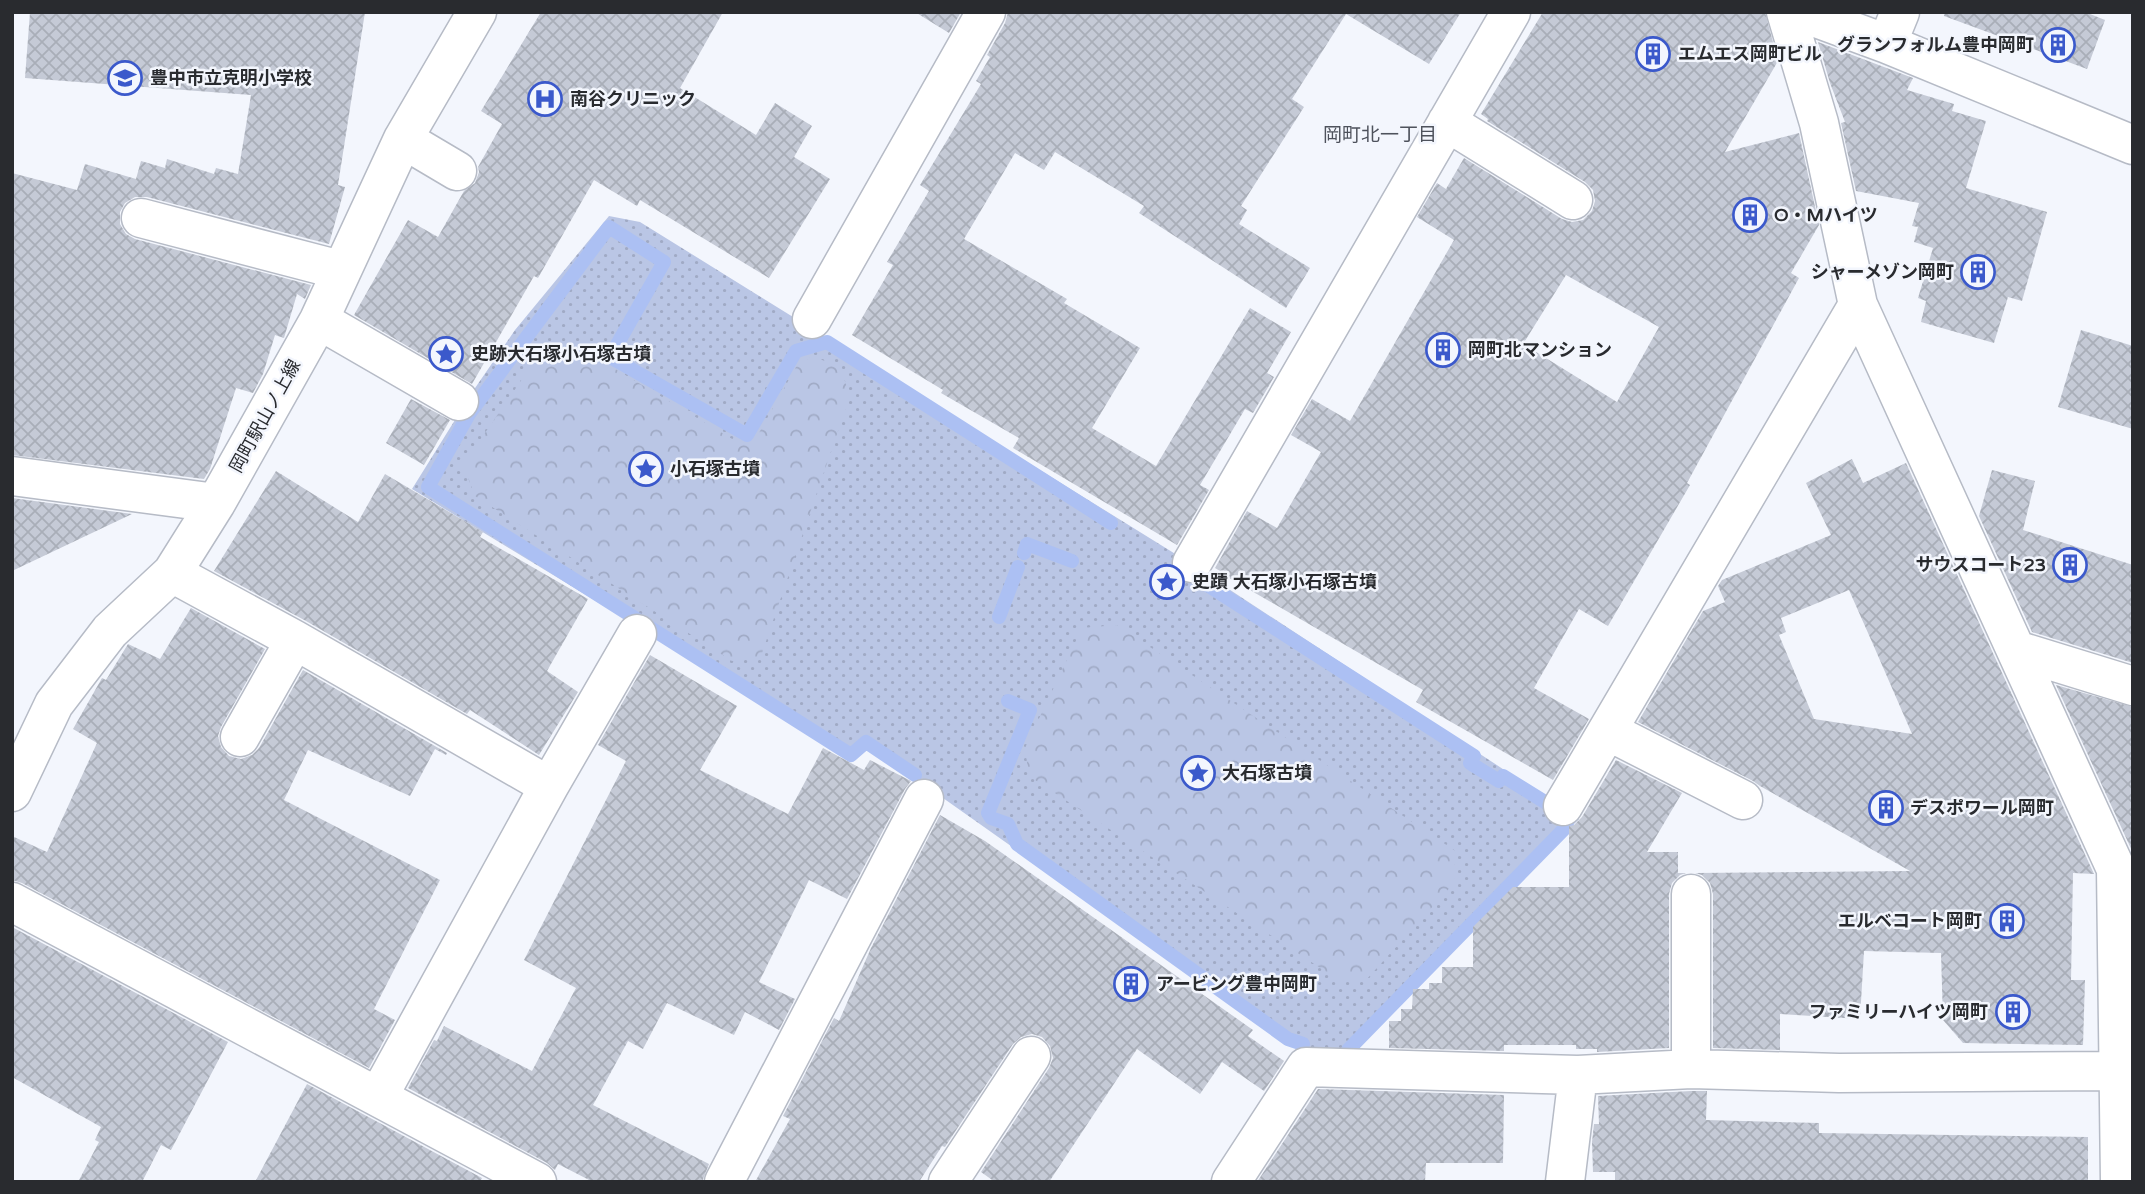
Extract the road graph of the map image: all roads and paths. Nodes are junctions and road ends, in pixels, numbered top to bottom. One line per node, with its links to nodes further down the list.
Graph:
1 (477, 12): 8 (street, 岡町駅山ノ上線)
2 (986, 12): 15 (street)
3 (1511, 12): 7 (street)
4 (1786, 12): 14 (street)
5 (1800, 12): 6 (street)
6 (1893, 28): 9 (street)
7 (1447, 122): 11 (street); 20 (street)
8 (403, 139): 10 (street); 13 (street, 岡町駅山ノ上線)
9 (2133, 145)
10 (457, 171)
11 (1573, 200)
12 (141, 218): 13 (street)
13 (340, 270): 16 (street, 岡町駅山ノ上線)
14 (1858, 305): 24 (street); 26 (street)
15 (812, 319)
16 (318, 320): 17 (street); 19 (street, 岡町駅山ノ上線)
17 (458, 401)
18 (12, 476): 19 (street)
19 (216, 503): 21 (street, 岡町駅山ノ上線)
20 (1192, 563)
21 (172, 573): 23 (street); 29 (street, 岡町駅山ノ上線)
22 (637, 634): 28 (street)
23 (295, 640): 27 (street); 28 (street)
24 (2017, 650): 25 (street); 37 (street)
25 (2133, 686)
26 (1608, 731): 31 (street); 32 (street)
27 (240, 737)
28 (549, 786): 39 (street)
29 (12, 792)
30 (924, 799): 42 (street)
31 (1743, 800)
32 (1563, 806)
33 (1691, 894): 36 (street)
34 (12, 902): 39 (street)
35 (1031, 1056): 40 (street)
36 (1691, 1069): 37 (street); 38 (street)
37 (2118, 1071): 45 (street)
38 (1578, 1075): 43 (street); 44 (street)
39 (379, 1097): 41 (street)
40 (961, 1177)
41 (537, 1182)
42 (724, 1182)
43 (1231, 1182)
44 (1565, 1182)
45 (2120, 1182)

